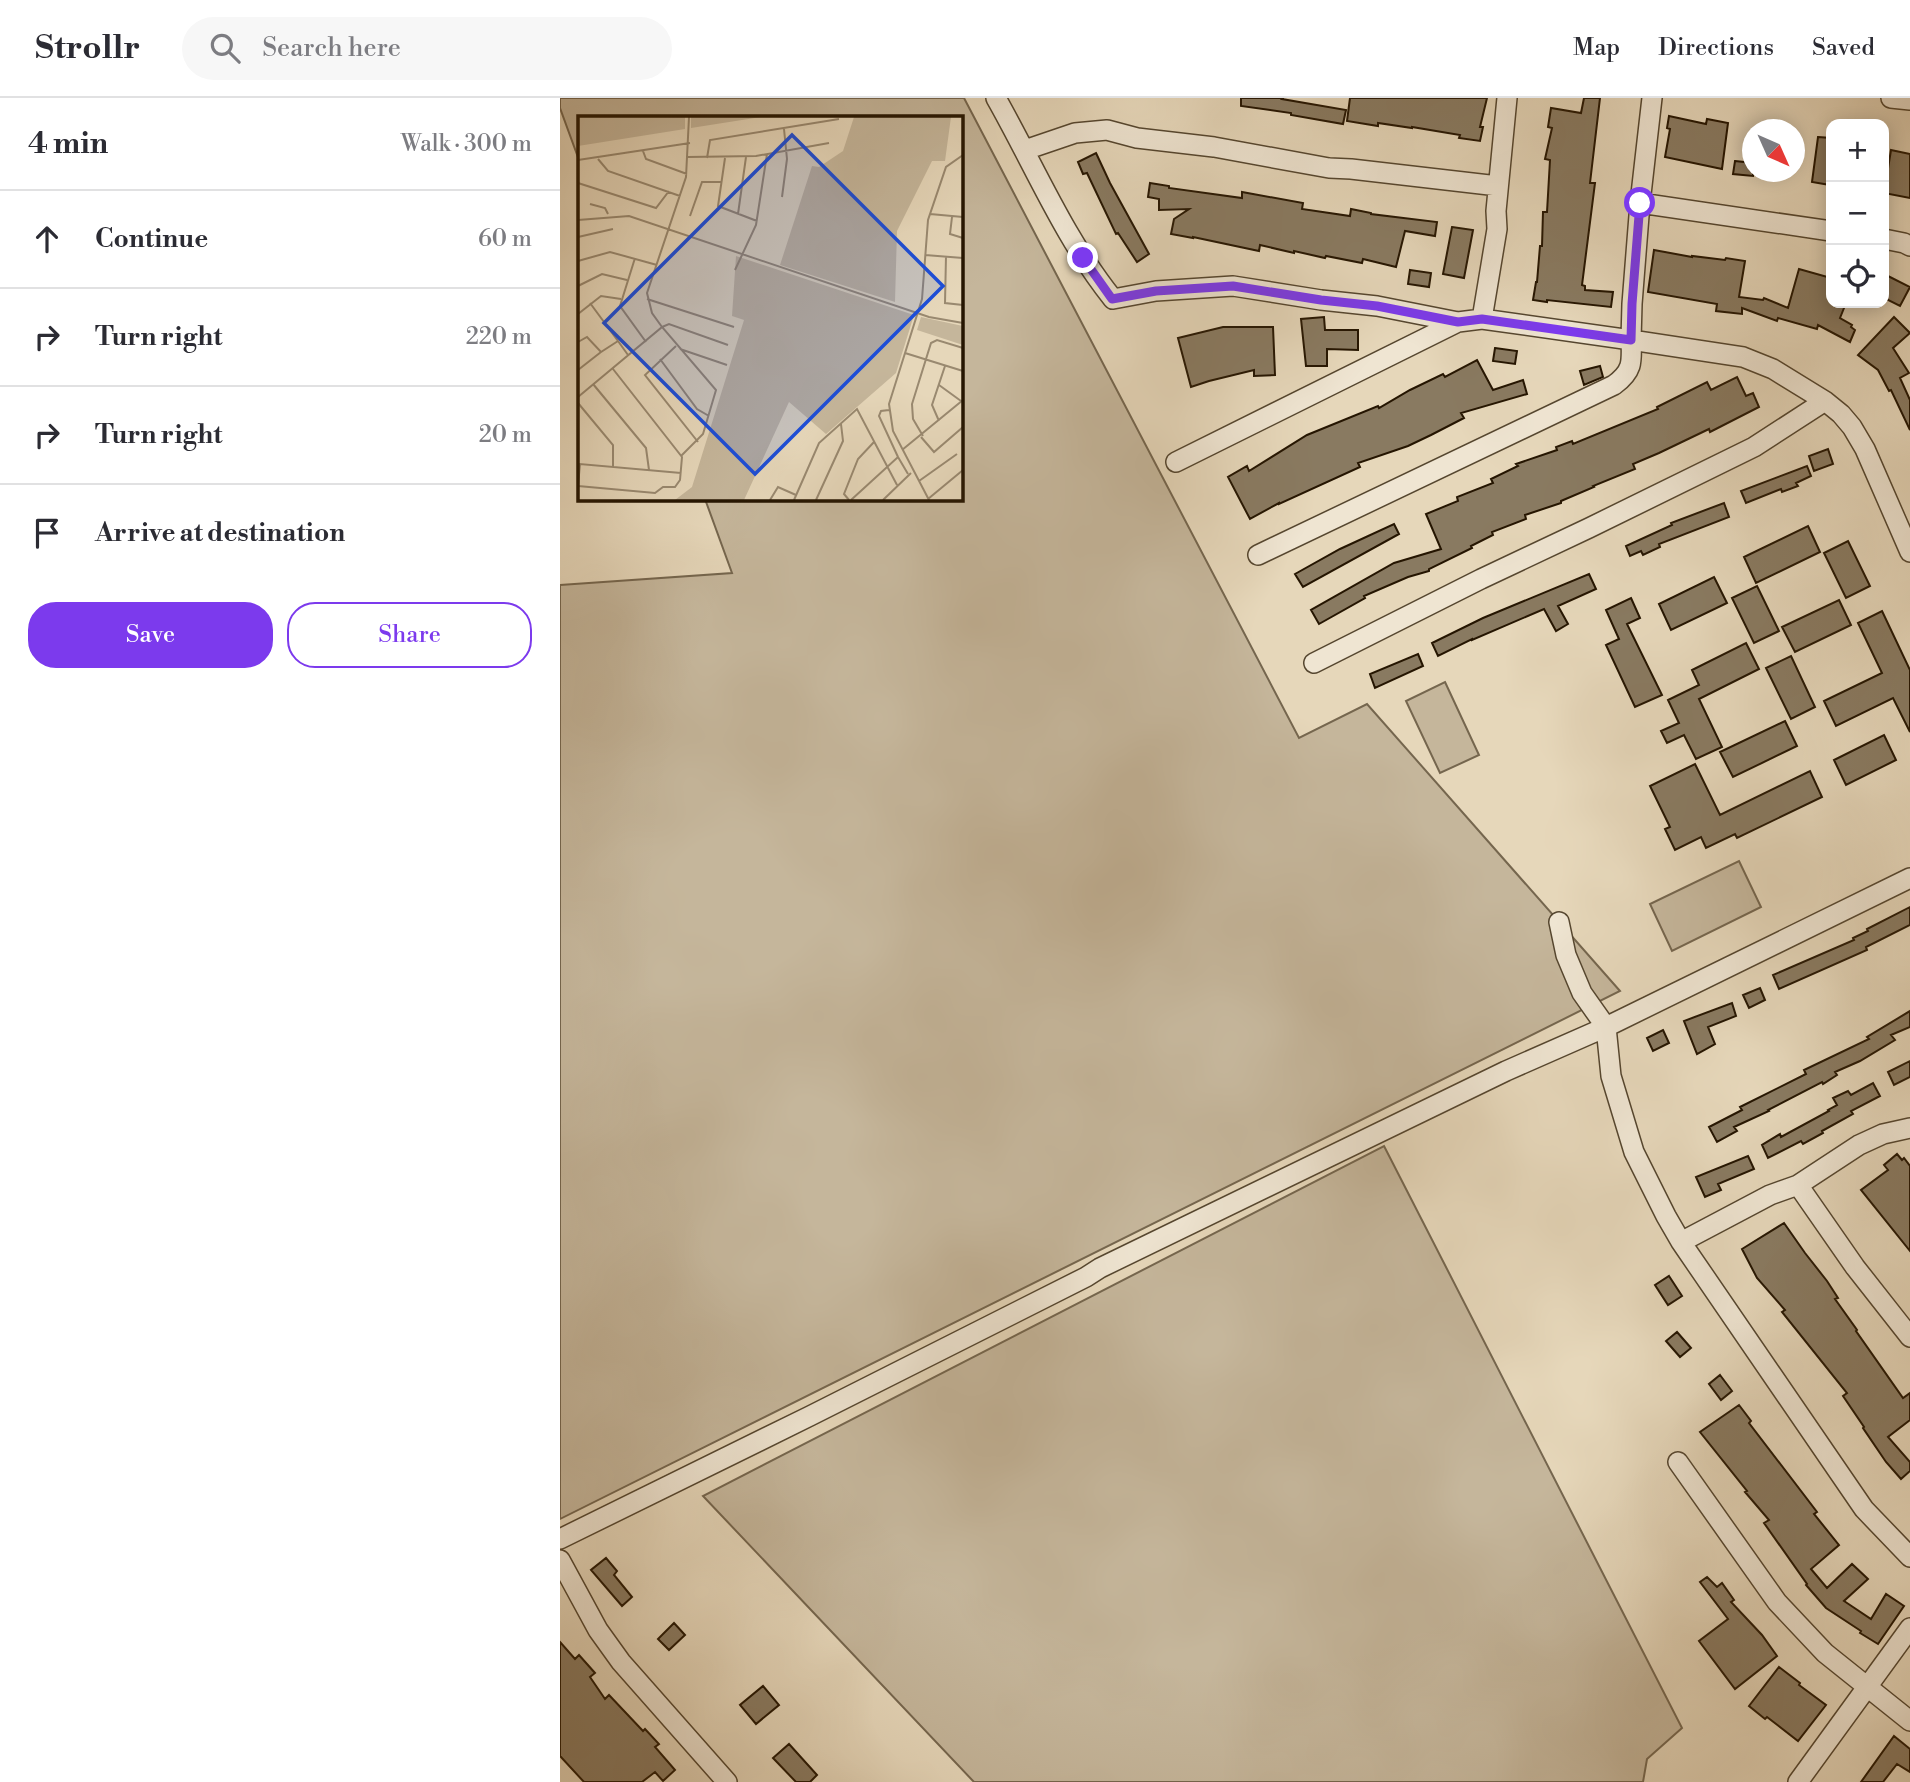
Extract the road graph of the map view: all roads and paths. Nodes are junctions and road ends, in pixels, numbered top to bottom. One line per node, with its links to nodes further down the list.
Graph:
1 (996, 98): 6 (street)
2 (1507, 98): 7 (street)
3 (1652, 98): 8 (street)
4 (1891, 98): 5 (street)
5 (1910, 100)
6 (1025, 150): 7 (street); 13 (street)
7 (1498, 186): 12 (street)
8 (1640, 203): 9 (street); 14 (street)
9 (1826, 230)
10 (1889, 240): 11 (street)
11 (1910, 246)
12 (1482, 319): 13 (street); 14 (street)
13 (1458, 322): 16 (street)
14 (1631, 340): 15 (street); 18 (street)
15 (1825, 401): 17 (street); 19 (street)
16 (1176, 462)
17 (1910, 552)
18 (1258, 555)
19 (1314, 663)
20 (1910, 878): 22 (street)
21 (1559, 922): 22 (street)
22 (1606, 1027): 25 (street); 28 (street)
23 (1910, 1128): 24 (street)
24 (1798, 1185): 25 (street); 26 (street)
25 (1681, 1242): 29 (street)
26 (1910, 1337)
27 (1678, 1462): 32 (street)
28 (560, 1539)
29 (1910, 1558)
30 (560, 1560): 34 (street)
31 (1910, 1628): 32 (street)
32 (1868, 1686): 33 (street); 35 (street)
33 (1910, 1721)
34 (727, 1782)
35 (1798, 1782)

